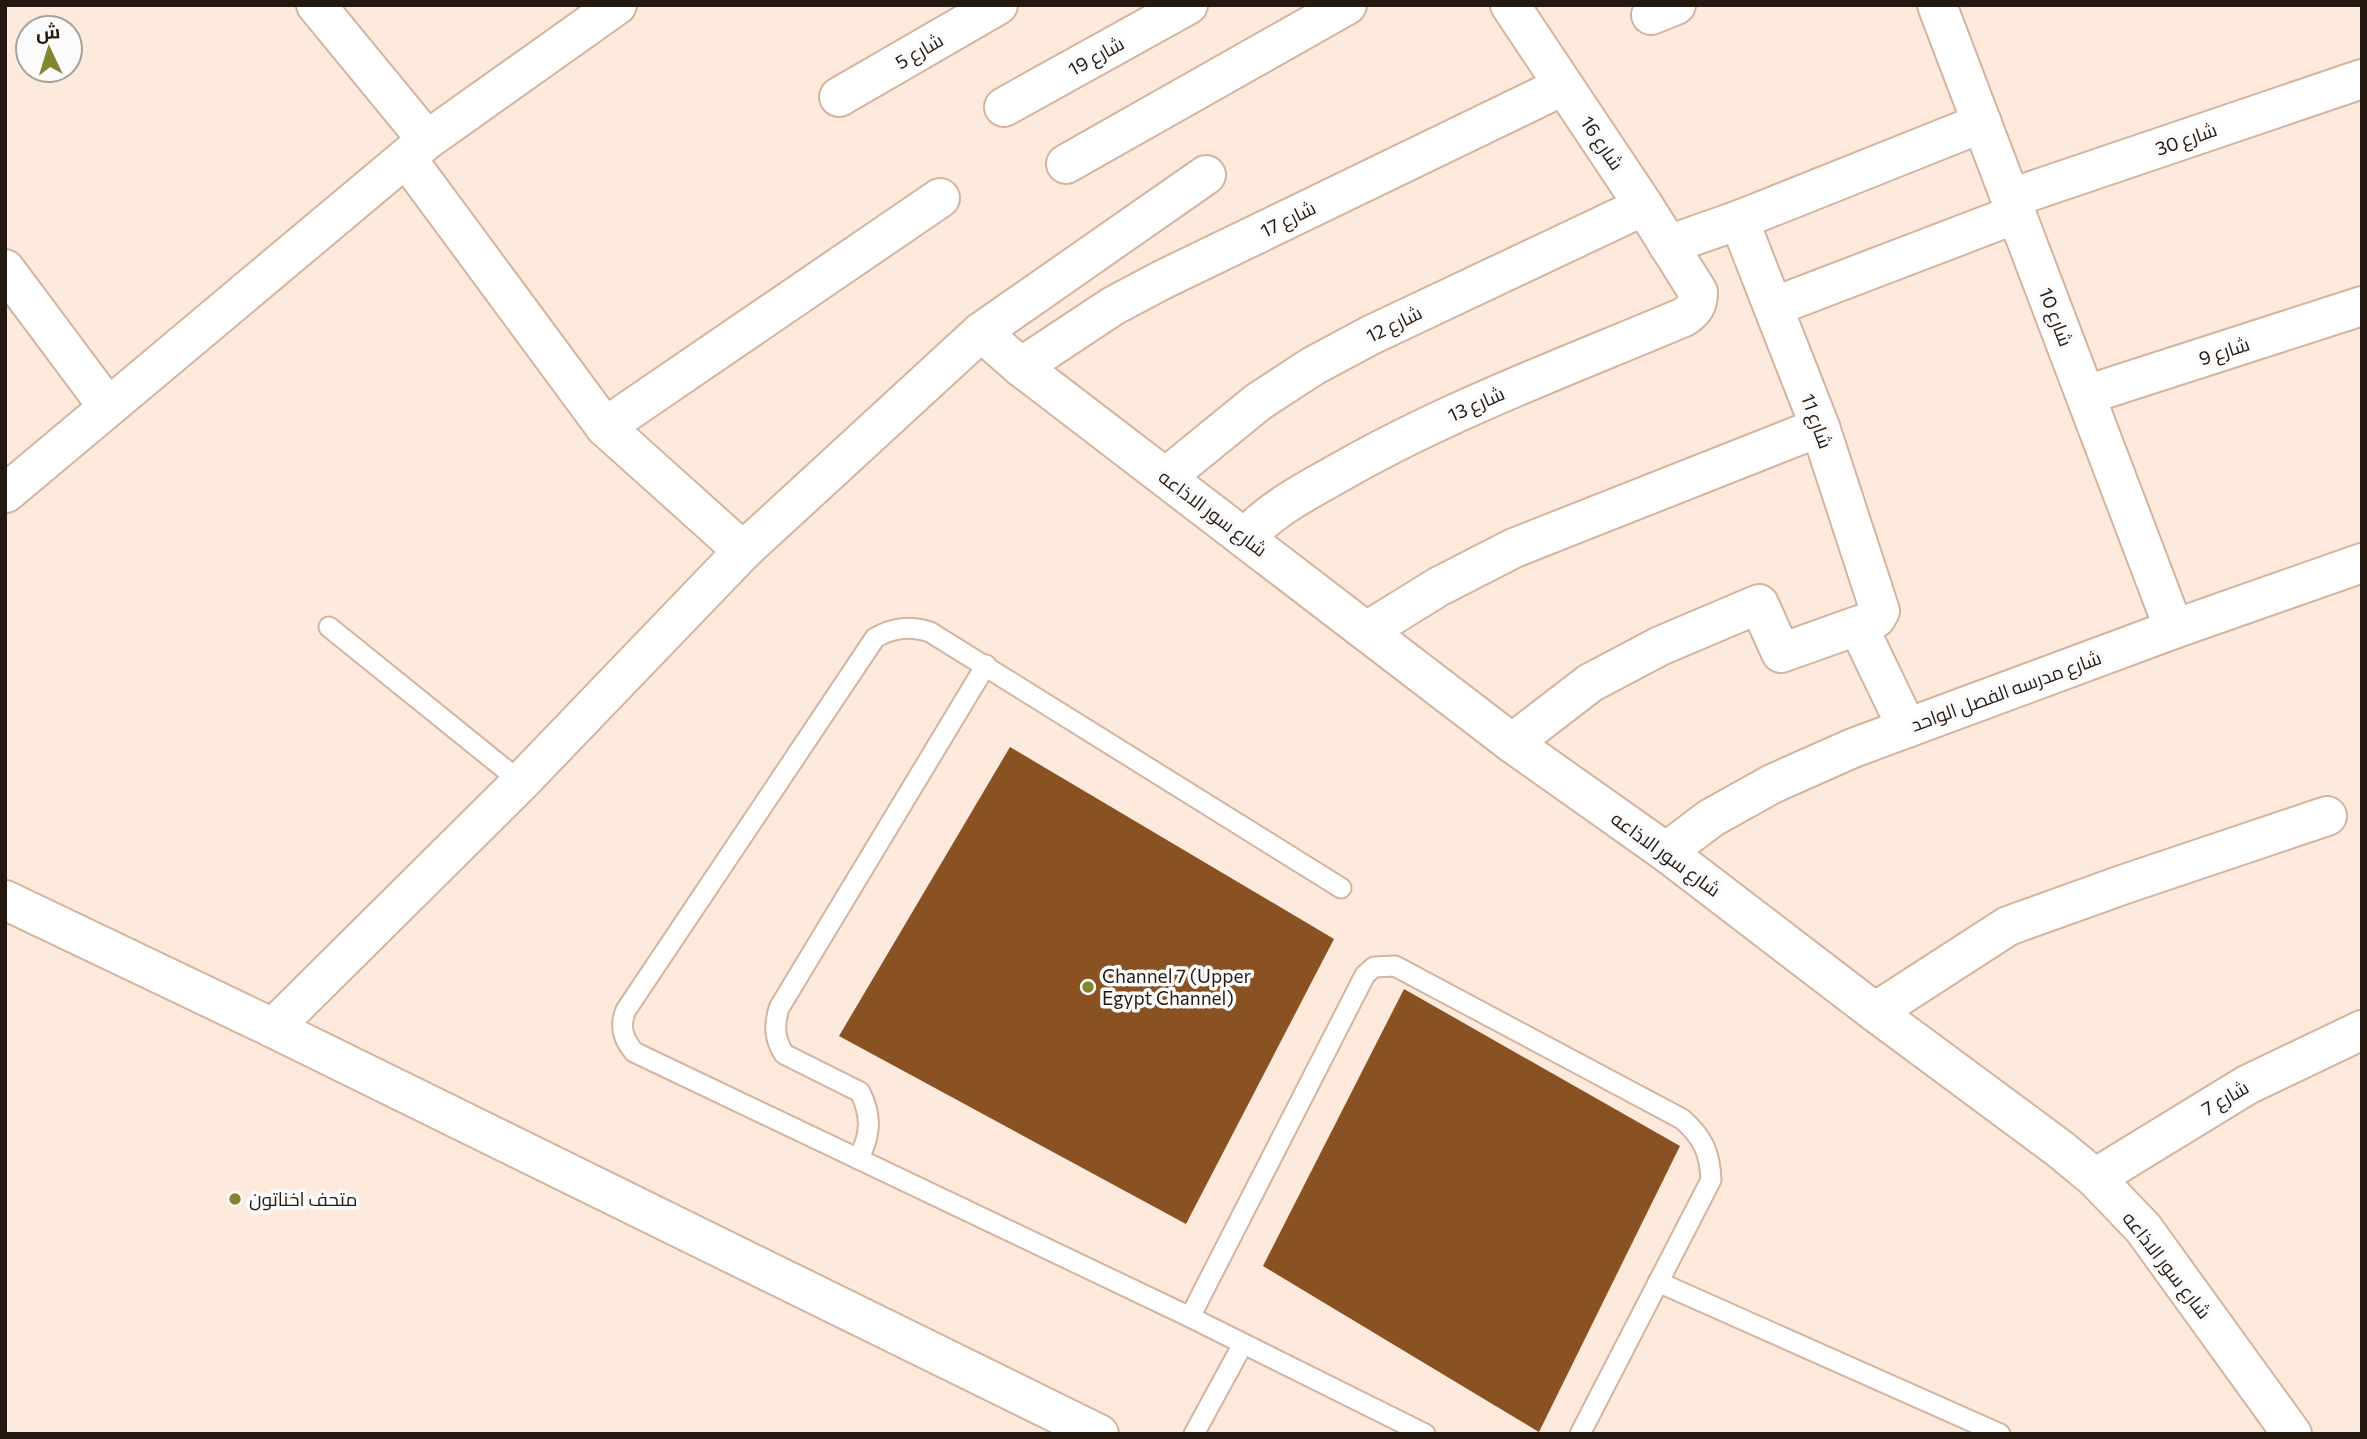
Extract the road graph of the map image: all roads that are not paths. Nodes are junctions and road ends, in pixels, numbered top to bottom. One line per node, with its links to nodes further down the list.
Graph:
1 (316, 5): 13 (street)
2 (617, 5): 13 (street)
3 (998, 5): 10 (street, شارع 5)
4 (1188, 5): 11 (street, شارع 19)
5 (1347, 5): 14 (street)
6 (1510, 5): 9 (street, شارع 16)
7 (1944, 7): 12 (street, شارع 10)
8 (2362, 79): 18 (street, شارع 30)
9 (1563, 86): 17 (street, شارع 16); 26 (street, شارع 17)
10 (839, 97)
11 (1004, 107)
12 (1982, 123): 18 (street, شارع 10); 19 (street)
13 (417, 149): 28 (street); 29 (street)
14 (1066, 164)
15 (1206, 175): 25 (street)
16 (940, 198): 29 (street)
17 (1644, 206): 20 (street, شارع 16); 31 (street, شارع 12)
18 (2014, 206): 24 (street, شارع 30); 27 (street, شارع 10)
19 (1739, 220): 20 (street); 24 (street, شارع 11)
20 (1668, 246): 22 (street, شارع 16)
21 (5, 269): 28 (street)
22 (1691, 282): 33 (street, شارع 13)
23 (2362, 306): 27 (street, شارع 9)
24 (1773, 307): 30 (street, شارع 11)
25 (981, 332): 26 (street, شارع سور الاذاعه); 34 (street)
26 (1021, 367): 31 (street, شارع سور الاذاعه)
27 (2086, 395): 38 (street, شارع 10)
28 (108, 407): 32 (street)
29 (605, 427): 34 (street)
30 (1820, 427): 36 (street, شارع 11); 39 (street)
31 (1166, 477): 33 (street, شارع سور الاذاعه)
32 (6, 493)
33 (1245, 538): 39 (street, شارع سور الاذاعه)
34 (743, 551): 43 (street)
35 (2362, 563): 38 (street, شارع مدرسه الفصل الواحد)
36 (1864, 624): 41 (street); 42 (street)
37 (329, 627): 43 (lane)
38 (2174, 629): 41 (street, شارع مدرسه الفصل الواحد)
39 (1367, 631): 42 (street, شارع سور الاذاعه)
40 (986, 665): 46 (lane); 51 (lane); 51 (lane)
41 (1907, 728): 45 (street, شارع مدرسه الفصل الواحد)
42 (1512, 743): 45 (street, شارع سور الاذاعه)
43 (521, 782): 49 (street)
44 (2327, 816): 48 (street)
45 (1666, 852): 48 (street, شارع سور الاذاعه)
46 (1341, 888)
47 (5, 900): 49 (street)
48 (1875, 1012): 52 (street, شارع سور الاذاعه)
49 (273, 1028): 56 (street)
50 (2362, 1030): 52 (street, شارع 7)
51 (858, 1159): 54 (lane)
52 (2095, 1178): 61 (street, شارع سور الاذاعه)
53 (1658, 1282): 54 (lane); 59 (lane); 60 (lane)
54 (1191, 1317): 55 (lane)
55 (1243, 1344): 57 (lane); 58 (lane)
56 (1099, 1434)
57 (1194, 1434)
58 (1425, 1434)
59 (1580, 1434)
60 (2000, 1434)
61 (2292, 1434)

